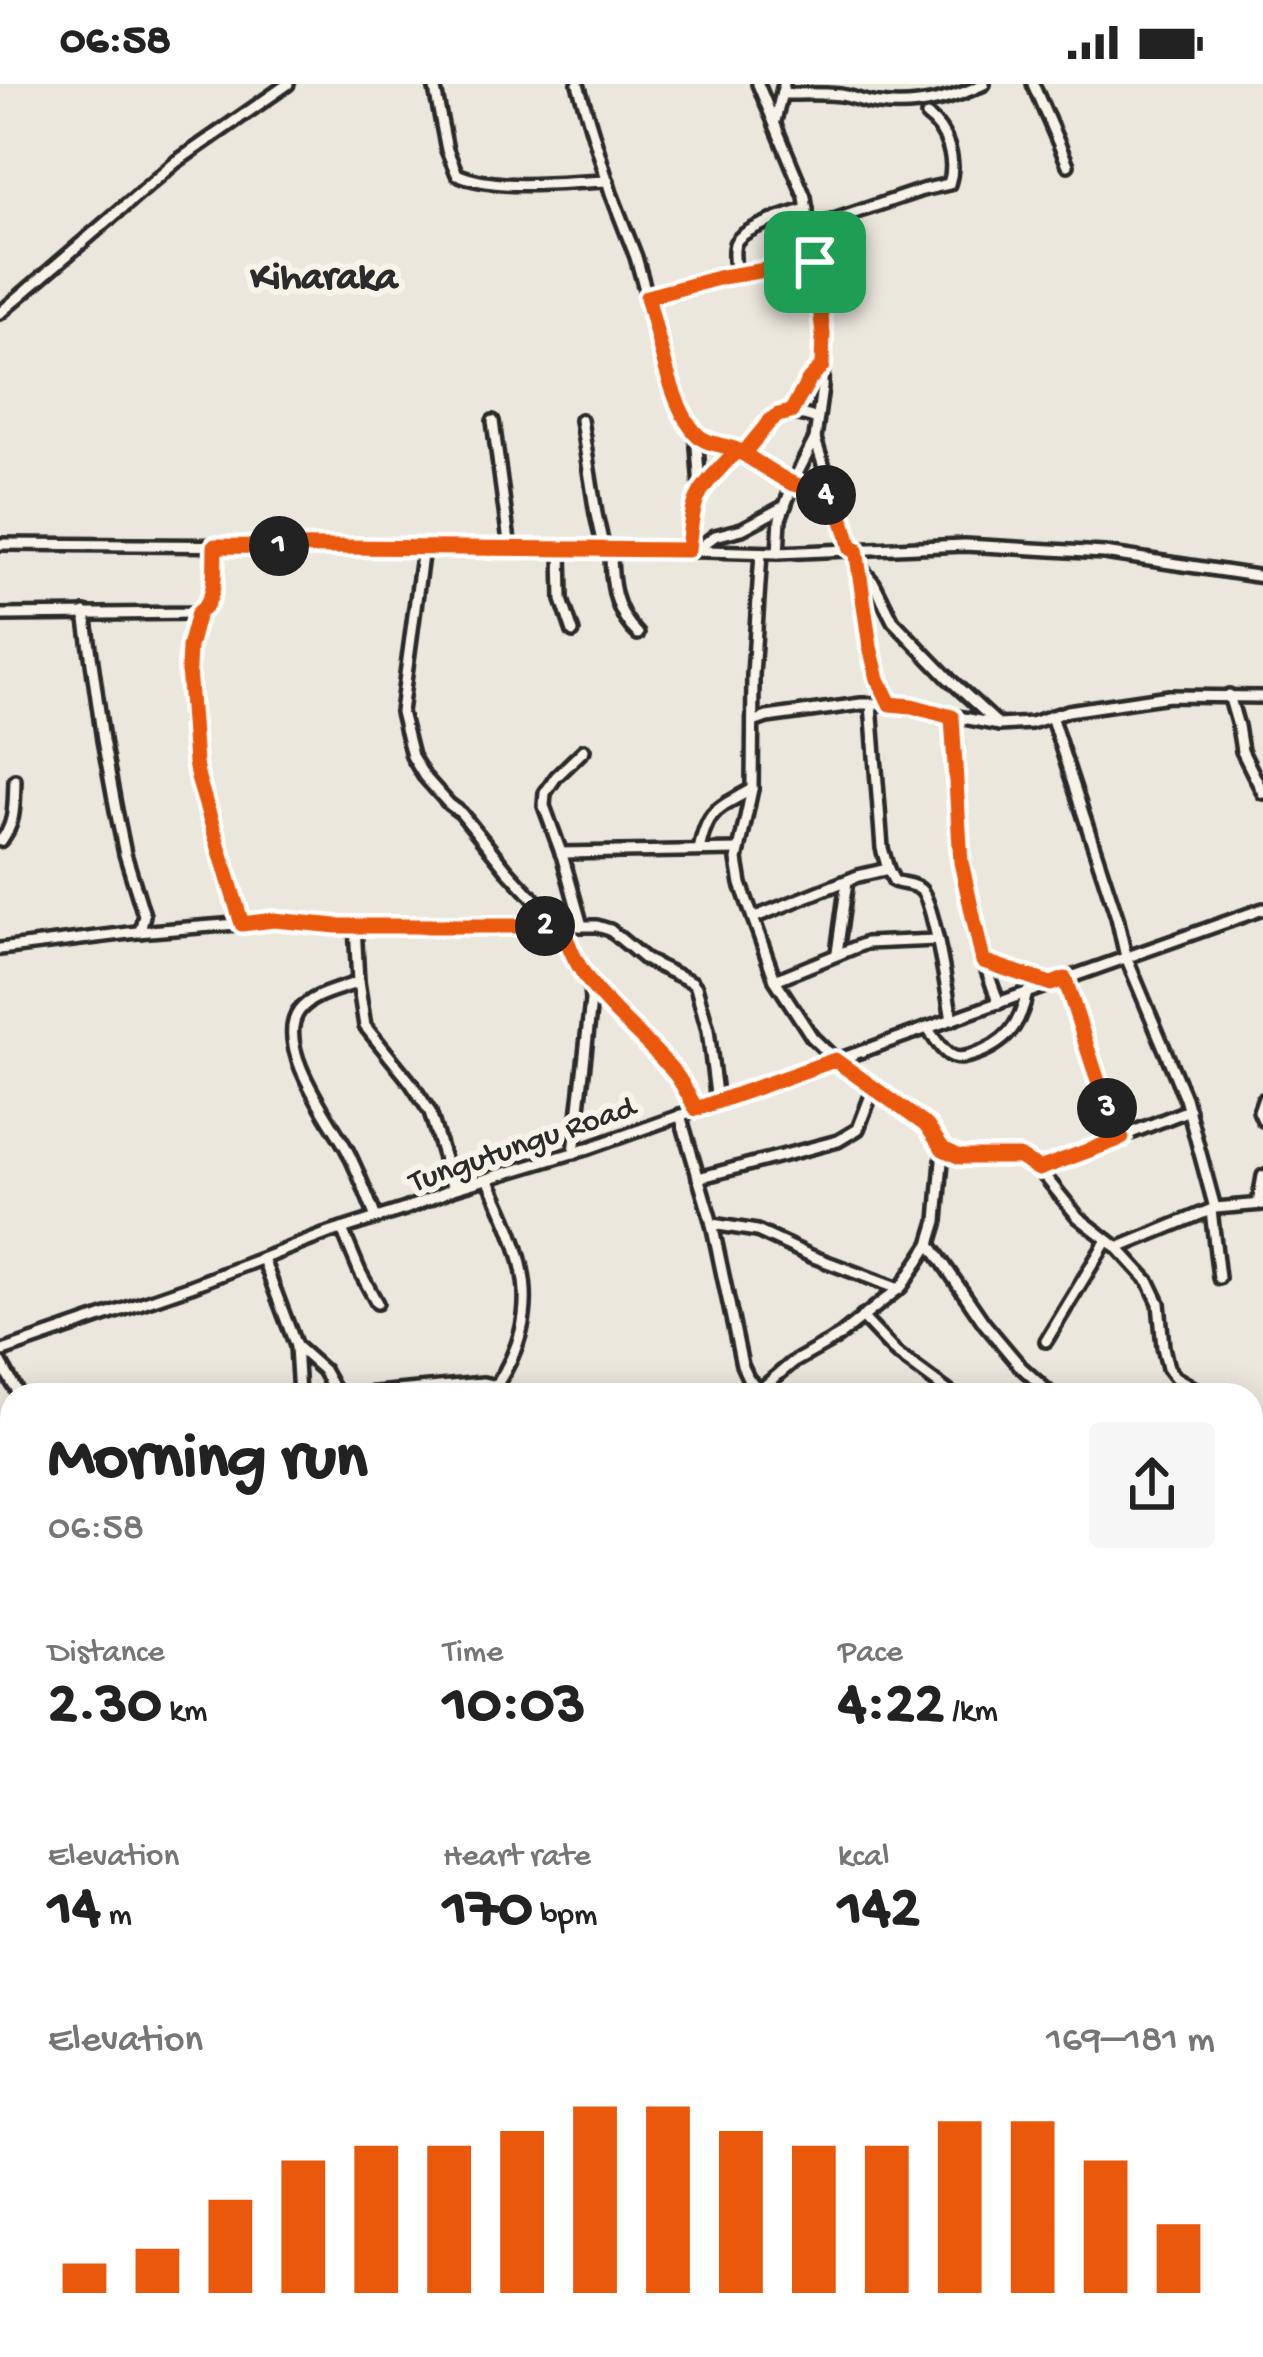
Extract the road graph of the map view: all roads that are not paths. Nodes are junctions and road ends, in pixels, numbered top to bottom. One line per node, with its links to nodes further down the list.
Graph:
1 (288, 84): 18 (street)
2 (434, 84): 12 (street)
3 (578, 84): 12 (street)
4 (758, 84): 10 (street)
5 (984, 84): 8 (street)
6 (1033, 84): 11 (street)
7 (783, 89): 8 (street); 10 (street)
8 (842, 90)
9 (927, 116): 14 (street)
10 (775, 121): 13 (street)
11 (1068, 165)
12 (608, 181): 17 (street)
13 (807, 209): 14 (street); 16 (street)
14 (810, 228): 15 (street)
15 (815, 262): 16 (street); 19 (street)
16 (736, 275): 17 (street)
17 (647, 297): 24 (street)
18 (0, 313)
19 (822, 366): 20 (street); 21 (street)
20 (791, 412): 21 (street); 26 (street)
21 (817, 419): 25 (street)
22 (581, 420): 36 (street)
23 (493, 421): 34 (street)
24 (696, 433): 26 (street); 28 (street)
25 (815, 439): 27 (street); 29 (street)
26 (740, 452): 27 (street); 28 (street)
27 (793, 484): 29 (street); 30 (street)
28 (700, 489): 37 (street)
29 (830, 498): 40 (street)
30 (785, 506): 37 (street); 39 (street)
31 (0, 544): 32 (street)
32 (215, 546): 33 (street); 43 (street)
33 (423, 548): 34 (street); 69 (street)
34 (510, 549): 35 (street)
35 (561, 550): 36 (street); 45 (street)
36 (608, 550): 37 (street); 46 (street)
37 (692, 551): 38 (street)
38 (761, 553): 39 (street); 53 (street)
39 (778, 553): 40 (street)
40 (854, 553): 41 (street); 50 (street); 54 (street)
41 (1263, 577)
42 (85, 613): 43 (street); 44 (street); 71 (street)
43 (198, 613): 67 (street)
44 (0, 615)
45 (573, 632)
46 (638, 634)
47 (1229, 695): 48 (street); 51 (street); 58 (street)
48 (1263, 697)
49 (872, 704): 50 (street); 53 (street); 63 (street)
50 (890, 704): 52 (street)
51 (1052, 716): 54 (street); 75 (street)
52 (952, 717): 54 (street); 76 (street)
53 (753, 722): 57 (street)
54 (999, 725)
55 (584, 750): 62 (street)
56 (15, 780): 59 (street)
57 (752, 789): 60 (street); 61 (street)
58 (1263, 793)
59 (0, 841)
60 (698, 850): 61 (street); 62 (street)
61 (739, 850): 66 (street)
62 (561, 853): 70 (street)
63 (888, 869): 64 (street); 72 (street)
64 (847, 880): 66 (street); 74 (street)
65 (1263, 910): 75 (street, Tungutungu Road)
66 (753, 918): 78 (street)
67 (242, 924): 68 (street); 71 (street)
68 (355, 925): 69 (street); 79 (street)
69 (561, 926): 70 (street); 81 (street)
70 (582, 926): 89 (street)
71 (140, 932): 73 (street)
72 (937, 940): 74 (street); 84 (street)
73 (0, 949)
74 (836, 953): 78 (street)
75 (1126, 957): 77 (street, Tungutungu Road); 91 (street)
76 (983, 961): 80 (street); 83 (street)
77 (1065, 979): 80 (street, Tungutungu Road); 94 (street)
78 (775, 980): 86 (street)
79 (358, 982): 101 (street); 104 (street)
80 (1051, 984): 82 (street, Tungutungu Road)
81 (590, 986): 90 (street); 96 (street)
82 (1027, 992): 83 (street, Tungutungu Road); 85 (street)
83 (998, 1003): 84 (street, Tungutungu Road)
84 (952, 1020): 85 (street, Tungutungu Road)
85 (928, 1028): 86 (street, Tungutungu Road)
86 (835, 1060): 87 (street); 89 (street, Tungutungu Road)
87 (873, 1090): 95 (street); 99 (street)
88 (1263, 1100): 93 (street)
89 (717, 1102): 90 (street, Tungutungu Road)
90 (696, 1109): 92 (street, Tungutungu Road)
91 (1189, 1110): 94 (street); 103 (street)
92 (680, 1115): 96 (street, Tungutungu Road); 99 (street)
93 (1263, 1120)
94 (1122, 1138): 97 (street)
95 (943, 1149): 97 (street); 108 (street)
96 (574, 1153): 100 (street, Tungutungu Road)
97 (1039, 1169): 107 (street)
98 (1263, 1176): 102 (street)
99 (698, 1178): 105 (street)
100 (488, 1179): 101 (street, Tungutungu Road); 121 (street)
101 (453, 1189): 104 (street, Tungutungu Road)
102 (1261, 1204): 103 (street)
103 (1213, 1209): 109 (street); 111 (street)
104 (376, 1218): 106 (street, Tungutungu Road)
105 (712, 1223): 112 (street); 122 (street)
106 (342, 1229): 110 (street, Tungutungu Road); 113 (street)
107 (1107, 1240): 109 (street); 115 (street)
108 (930, 1244): 112 (street); 125 (street)
109 (1118, 1248): 126 (street)
110 (263, 1259): 116 (street); 117 (street, Tungutungu Road)
111 (1220, 1278)
112 (899, 1289): 114 (street)
113 (377, 1303)
114 (862, 1317): 123 (street); 124 (street)
115 (1046, 1341)
116 (296, 1346): 119 (street); 120 (street)
117 (0, 1356): 118 (street)
118 (13, 1383)
119 (298, 1383)
120 (330, 1383)
121 (497, 1383)
122 (751, 1383)
123 (771, 1383)
124 (937, 1383)
125 (1039, 1383)
126 (1185, 1383)

